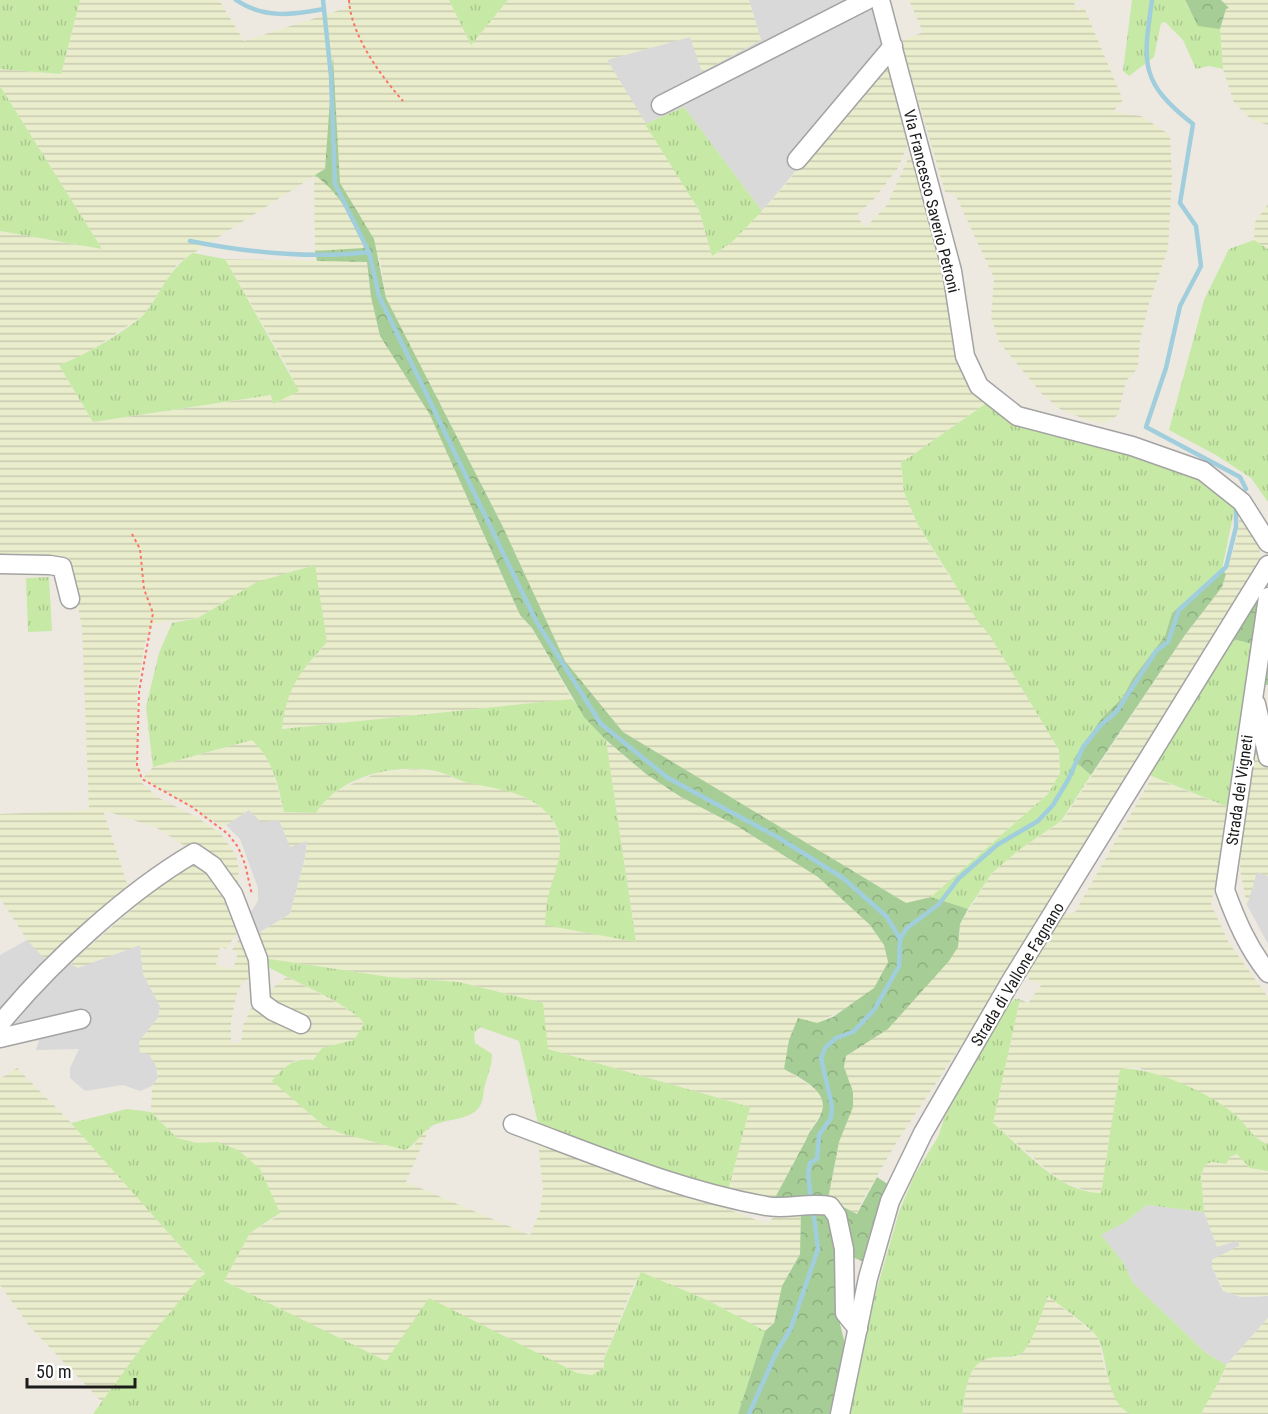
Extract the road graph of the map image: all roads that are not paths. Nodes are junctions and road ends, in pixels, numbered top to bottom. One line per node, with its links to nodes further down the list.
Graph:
1 (867, 0): 4 (street)
2 (880, 0): 3 (street, Via Francesco Saverio Petroni)
3 (893, 46): 5 (street); 6 (street, Via Francesco Saverio Petroni)
4 (661, 105)
5 (797, 160)
6 (1268, 543)
7 (0, 564): 10 (street)
8 (1268, 565): 19 (street, Strada di Vallone Fagnano)
9 (1268, 597): 11 (street, Strada dei Vigneti)
10 (70, 599)
11 (1253, 687): 12 (street); 13 (street, Strada dei Vigneti)
12 (1268, 758)
13 (1268, 973)
14 (81, 1019): 17 (street)
15 (0, 1024): 16 (street)
16 (301, 1024)
17 (0, 1038)
18 (513, 1124): 19 (street)
19 (858, 1329): 20 (street, Strada di Vallone Fagnano)
20 (840, 1414)

